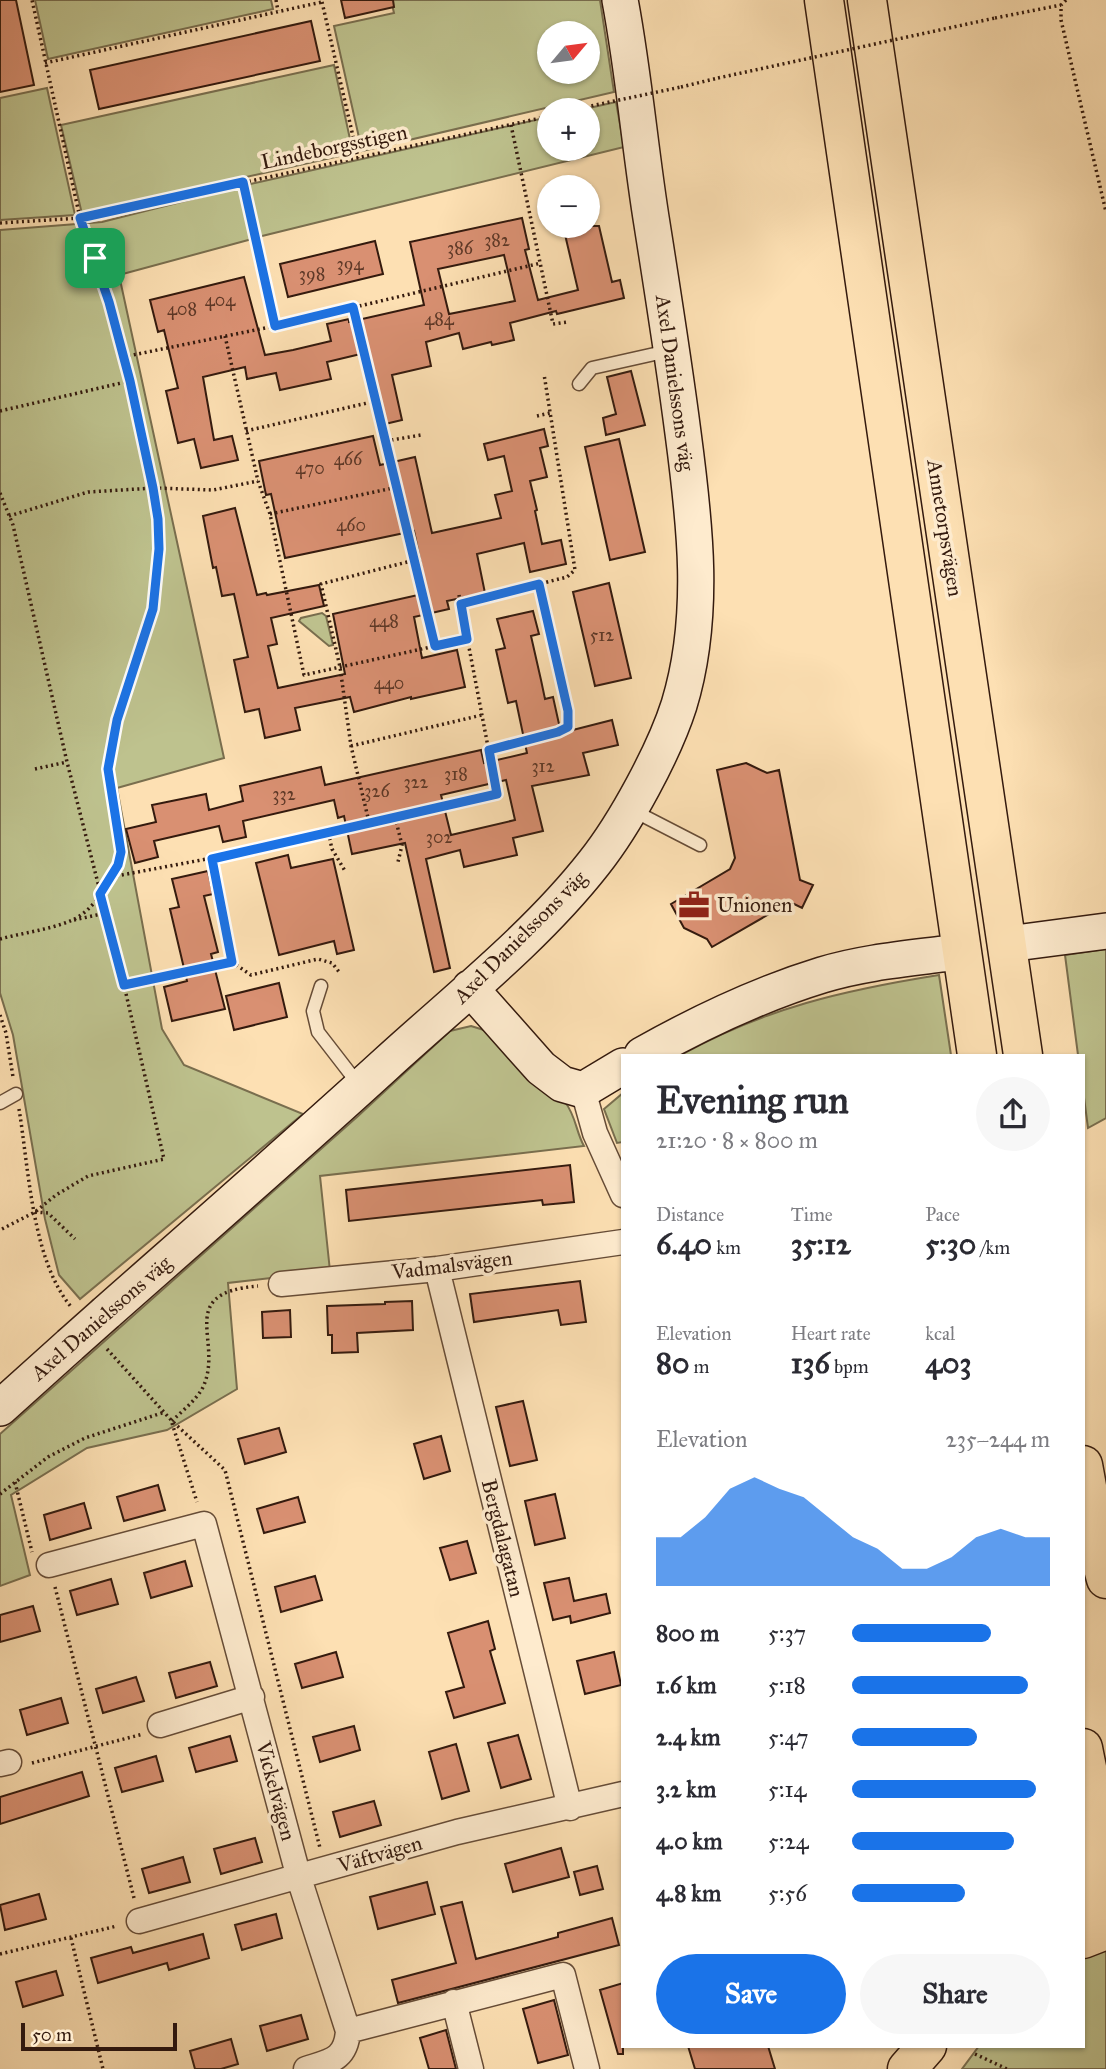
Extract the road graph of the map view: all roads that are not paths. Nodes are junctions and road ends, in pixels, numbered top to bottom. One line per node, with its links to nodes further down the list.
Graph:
1 (620, 0): 7 (street, Axel Danielssons väg)
2 (803, 0): 9 (main road)
3 (824, 0): 9 (main road, Annetorpsvägen)
4 (867, 0): 6 (main road, Annetorpsvägen)
5 (885, 0): 6 (main road)
6 (907, 262): 19 (main road, Annetorpsvägen)
7 (672, 350): 8 (lane); 10 (street, Axel Danielssons väg)
8 (579, 384)
9 (880, 386): 18 (main road, Annetorpsvägen)
10 (629, 809): 11 (lane); 16 (street, Axel Danielssons väg)
11 (700, 845)
12 (1106, 930): 13 (street)
13 (1023, 942)
14 (943, 954): 17 (street)
15 (321, 986): 21 (lane)
16 (470, 988): 21 (street, Axel Danielssons väg); 22 (street)
17 (644, 1054)
18 (977, 1054)
19 (1023, 1054)
20 (621, 1067): 22 (street)
21 (361, 1087): 29 (street, Axel Danielssons väg, bridge)
22 (583, 1090): 25 (street)
23 (16, 1094): 24 (lane)
24 (0, 1103)
25 (621, 1191)
26 (621, 1242): 27 (street, Vadmalsvägen)
27 (436, 1269): 28 (street, Vadmalsvägen); 37 (street, Bergdalagatan)
28 (281, 1284)
29 (0, 1408)
30 (1085, 1476): 32 (main road)
31 (49, 1565): 33 (street, Vickelvägen)
32 (1106, 1579)
33 (252, 1697): 34 (street); 38 (street, Vickelvägen)
34 (160, 1725)
35 (1085, 1757): 39 (main road)
36 (621, 1795): 37 (street, Väftvägen)
37 (570, 1808): 38 (street, Väftvägen)
38 (299, 1878): 40 (street, Väftvägen); 44 (street, Vickelvägen)
39 (1085, 1915)
40 (139, 1921)
41 (1106, 1930): 42 (main road)
42 (1085, 1939)
43 (454, 2002): 44 (street); 47 (street); 48 (street)
44 (348, 2031): 46 (street)
45 (926, 2048): 49 (main road)
46 (306, 2069)
47 (471, 2069)
48 (587, 2069)
49 (906, 2069)

